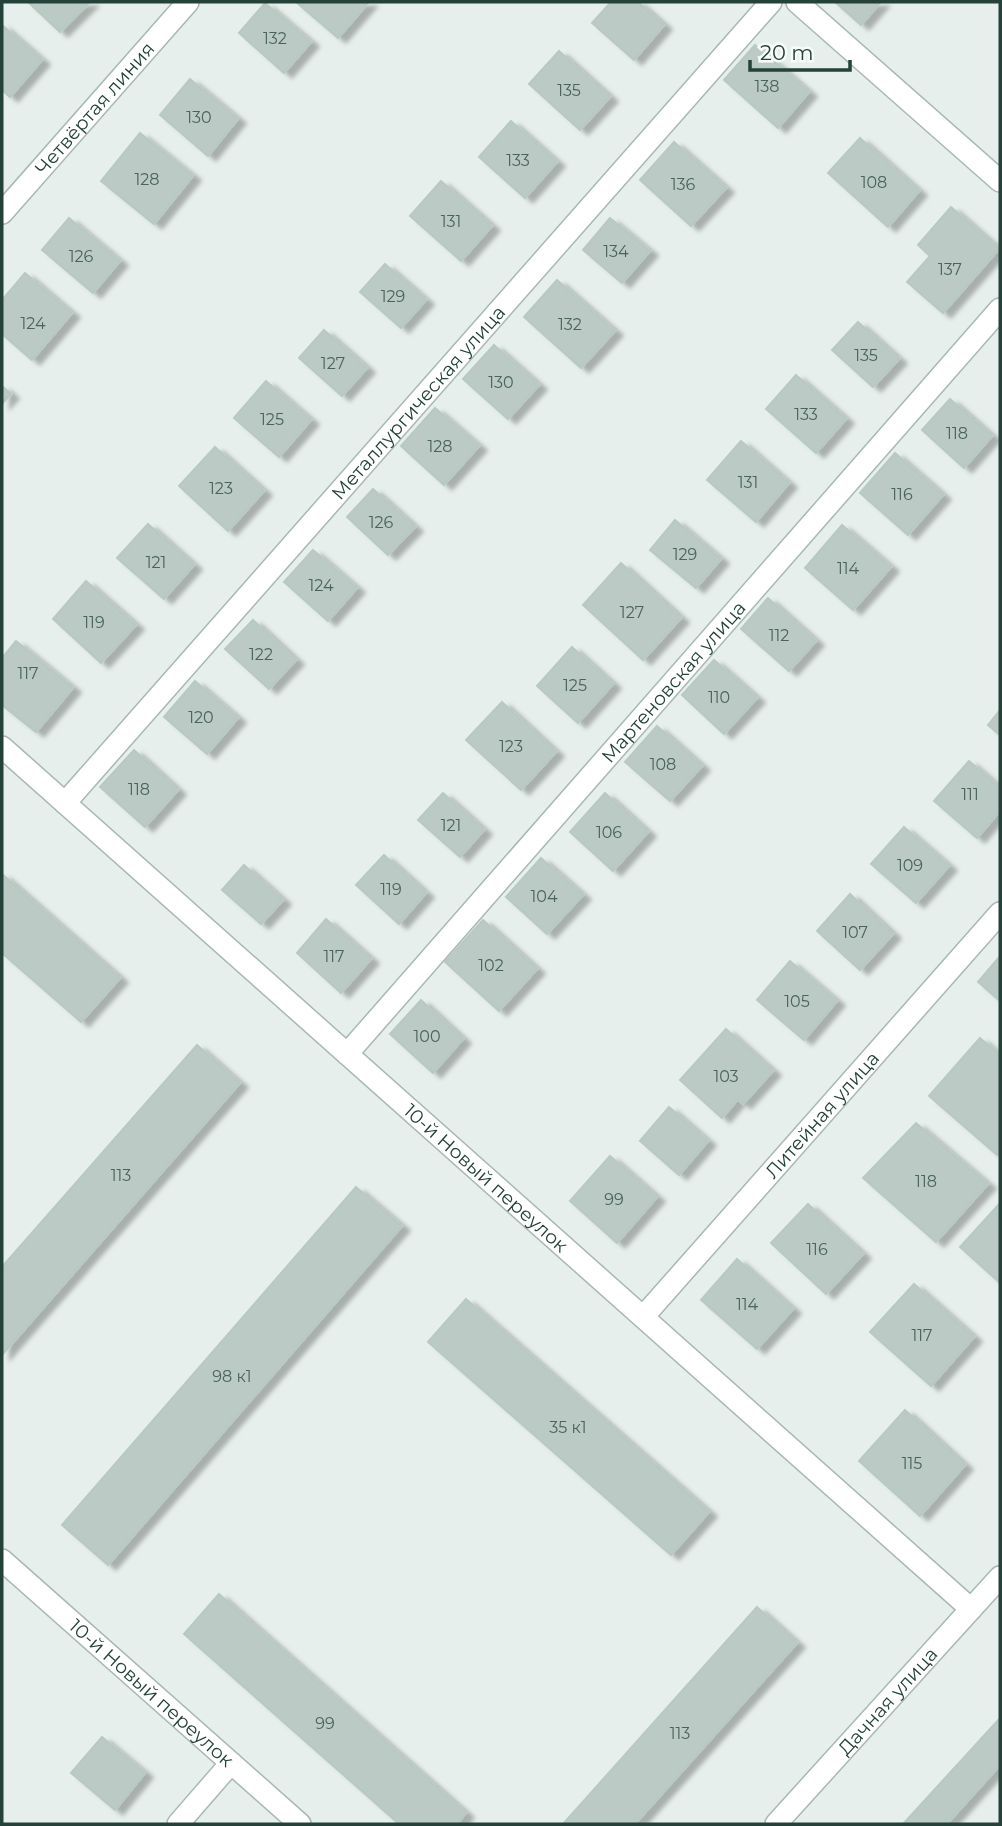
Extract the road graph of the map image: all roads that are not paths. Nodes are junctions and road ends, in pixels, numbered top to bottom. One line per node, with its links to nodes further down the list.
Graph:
1 (188, 2): 5 (street, Четвёртая линия)
2 (771, 2): 8 (street, Металлургическая улица)
3 (797, 2): 4 (street)
4 (1000, 181)
5 (2, 213)
6 (1000, 309): 10 (street, Мартеновская улица)
7 (2, 747): 8 (street, 10-й Новый переулок)
8 (65, 803): 10 (street, 10-й Новый переулок)
9 (1000, 913): 11 (street, Литейная улица)
10 (347, 1054): 11 (street, 10-й Новый переулок)
11 (643, 1317): 14 (street, 10-й Новый переулок)
12 (2, 1560): 15 (street, 10-й Новый переулок)
13 (1000, 1577): 14 (street, Дачная улица)
14 (971, 1609): 18 (street, Дачная улица)
15 (231, 1763): 16 (street); 17 (street, 10-й Новый переулок)
16 (178, 1824)
17 (300, 1824)
18 (776, 1824)

